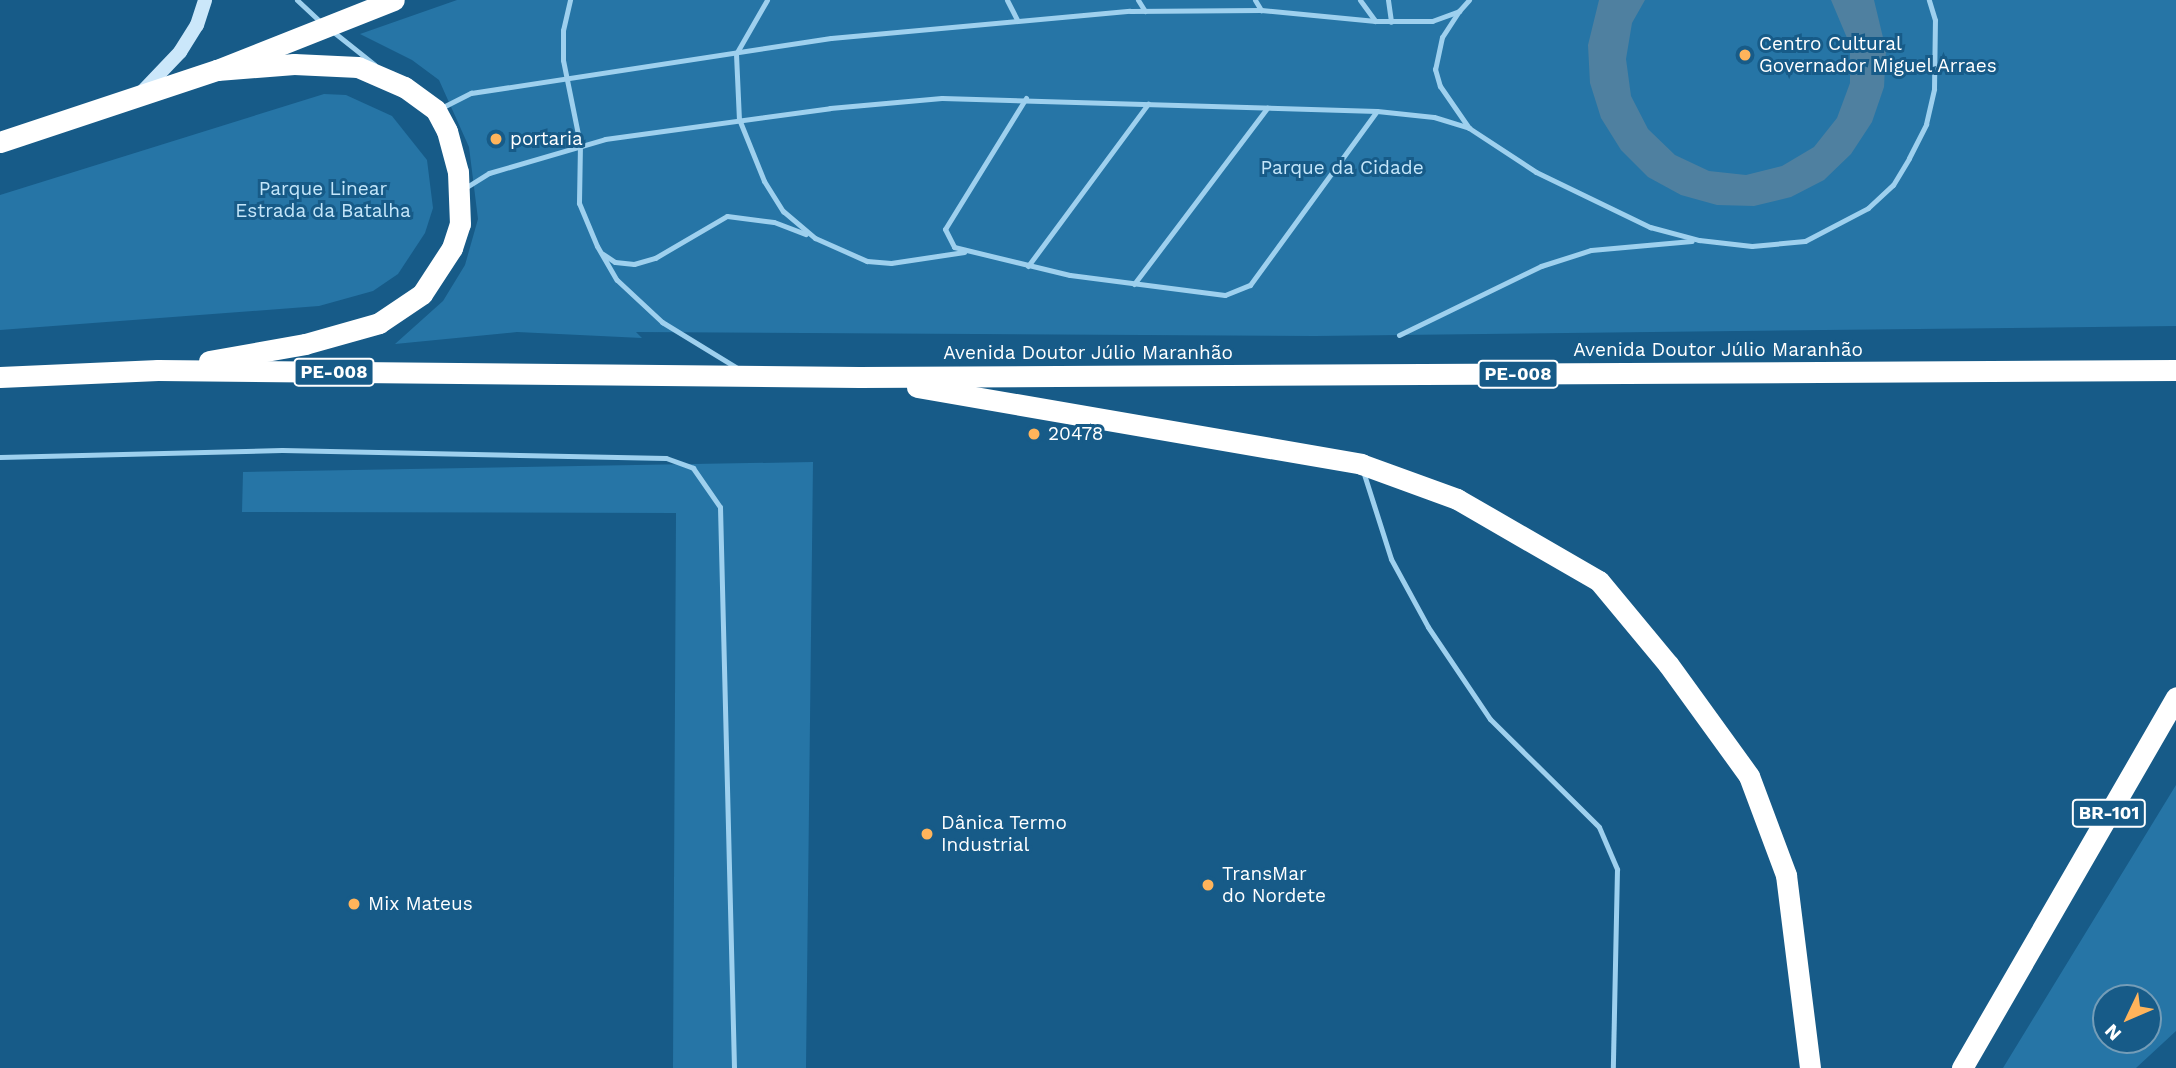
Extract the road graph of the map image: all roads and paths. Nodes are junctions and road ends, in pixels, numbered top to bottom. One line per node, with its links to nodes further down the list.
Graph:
1 (205, 0): 25 (street)
2 (297, 0): 19 (lane)
3 (394, 0): 19 (highway)
4 (570, 0): 22 (lane)
5 (767, 0): 20 (lane)
6 (1007, 0): 16 (lane)
7 (1138, 0): 14 (lane)
8 (1255, 0): 13 (lane)
9 (1360, 0): 17 (lane)
10 (1388, 0): 18 (lane)
11 (1469, 0): 15 (lane)
12 (1930, 0): 36 (lane)
13 (1261, 10): 14 (lane); 17 (lane)
14 (1145, 11): 16 (lane)
15 (1459, 11): 18 (lane); 31 (lane)
16 (1017, 20): 20 (lane)
17 (1375, 21): 18 (lane)
18 (1391, 22)
19 (328, 28): 21 (highway); 23 (lane)
20 (736, 54): 22 (lane); 30 (lane)
21 (217, 70): 23 (highway); 25 (highway)
22 (566, 78): 28 (lane); 33 (lane)
23 (404, 87): 28 (highway)
24 (1026, 98): 26 (lane); 30 (lane); 38 (lane)
25 (134, 100): 32 (highway)
26 (1148, 104): 27 (lane); 39 (lane)
27 (1266, 108): 29 (lane); 40 (lane)
28 (436, 110): 34 (highway)
29 (1377, 111): 31 (lane); 40 (lane)
30 (739, 119): 33 (lane); 35 (lane)
31 (1469, 128): 36 (lane)
32 (0, 142)
33 (580, 144): 34 (lane); 37 (lane)
34 (459, 191): 42 (highway)
35 (815, 238): 37 (lane); 38 (lane)
36 (1699, 240): 41 (lane)
37 (600, 252): 44 (lane)
38 (964, 252): 39 (lane)
39 (1028, 266): 40 (lane)
40 (1134, 284)
41 (1399, 335)
42 (159, 370): 44 (highway, Avenida Doutor Júlio Maranhão / PE-008); 45 (highway, Avenida Doutor Júlio Maranhão / PE-008)
43 (2176, 370): 46 (highway, Avenida Doutor Júlio Maranhão / PE-008)
44 (750, 376): 46 (highway, Avenida Doutor Júlio Maranhão / PE-008)
45 (0, 377)
46 (859, 377): 48 (highway)
47 (0, 457): 50 (lane)
48 (1361, 464): 51 (lane); 52 (highway)
49 (2176, 697): 53 (highway, BR-101)
50 (734, 1068)
51 (1613, 1068)
52 (1810, 1068)
53 (1962, 1068)

